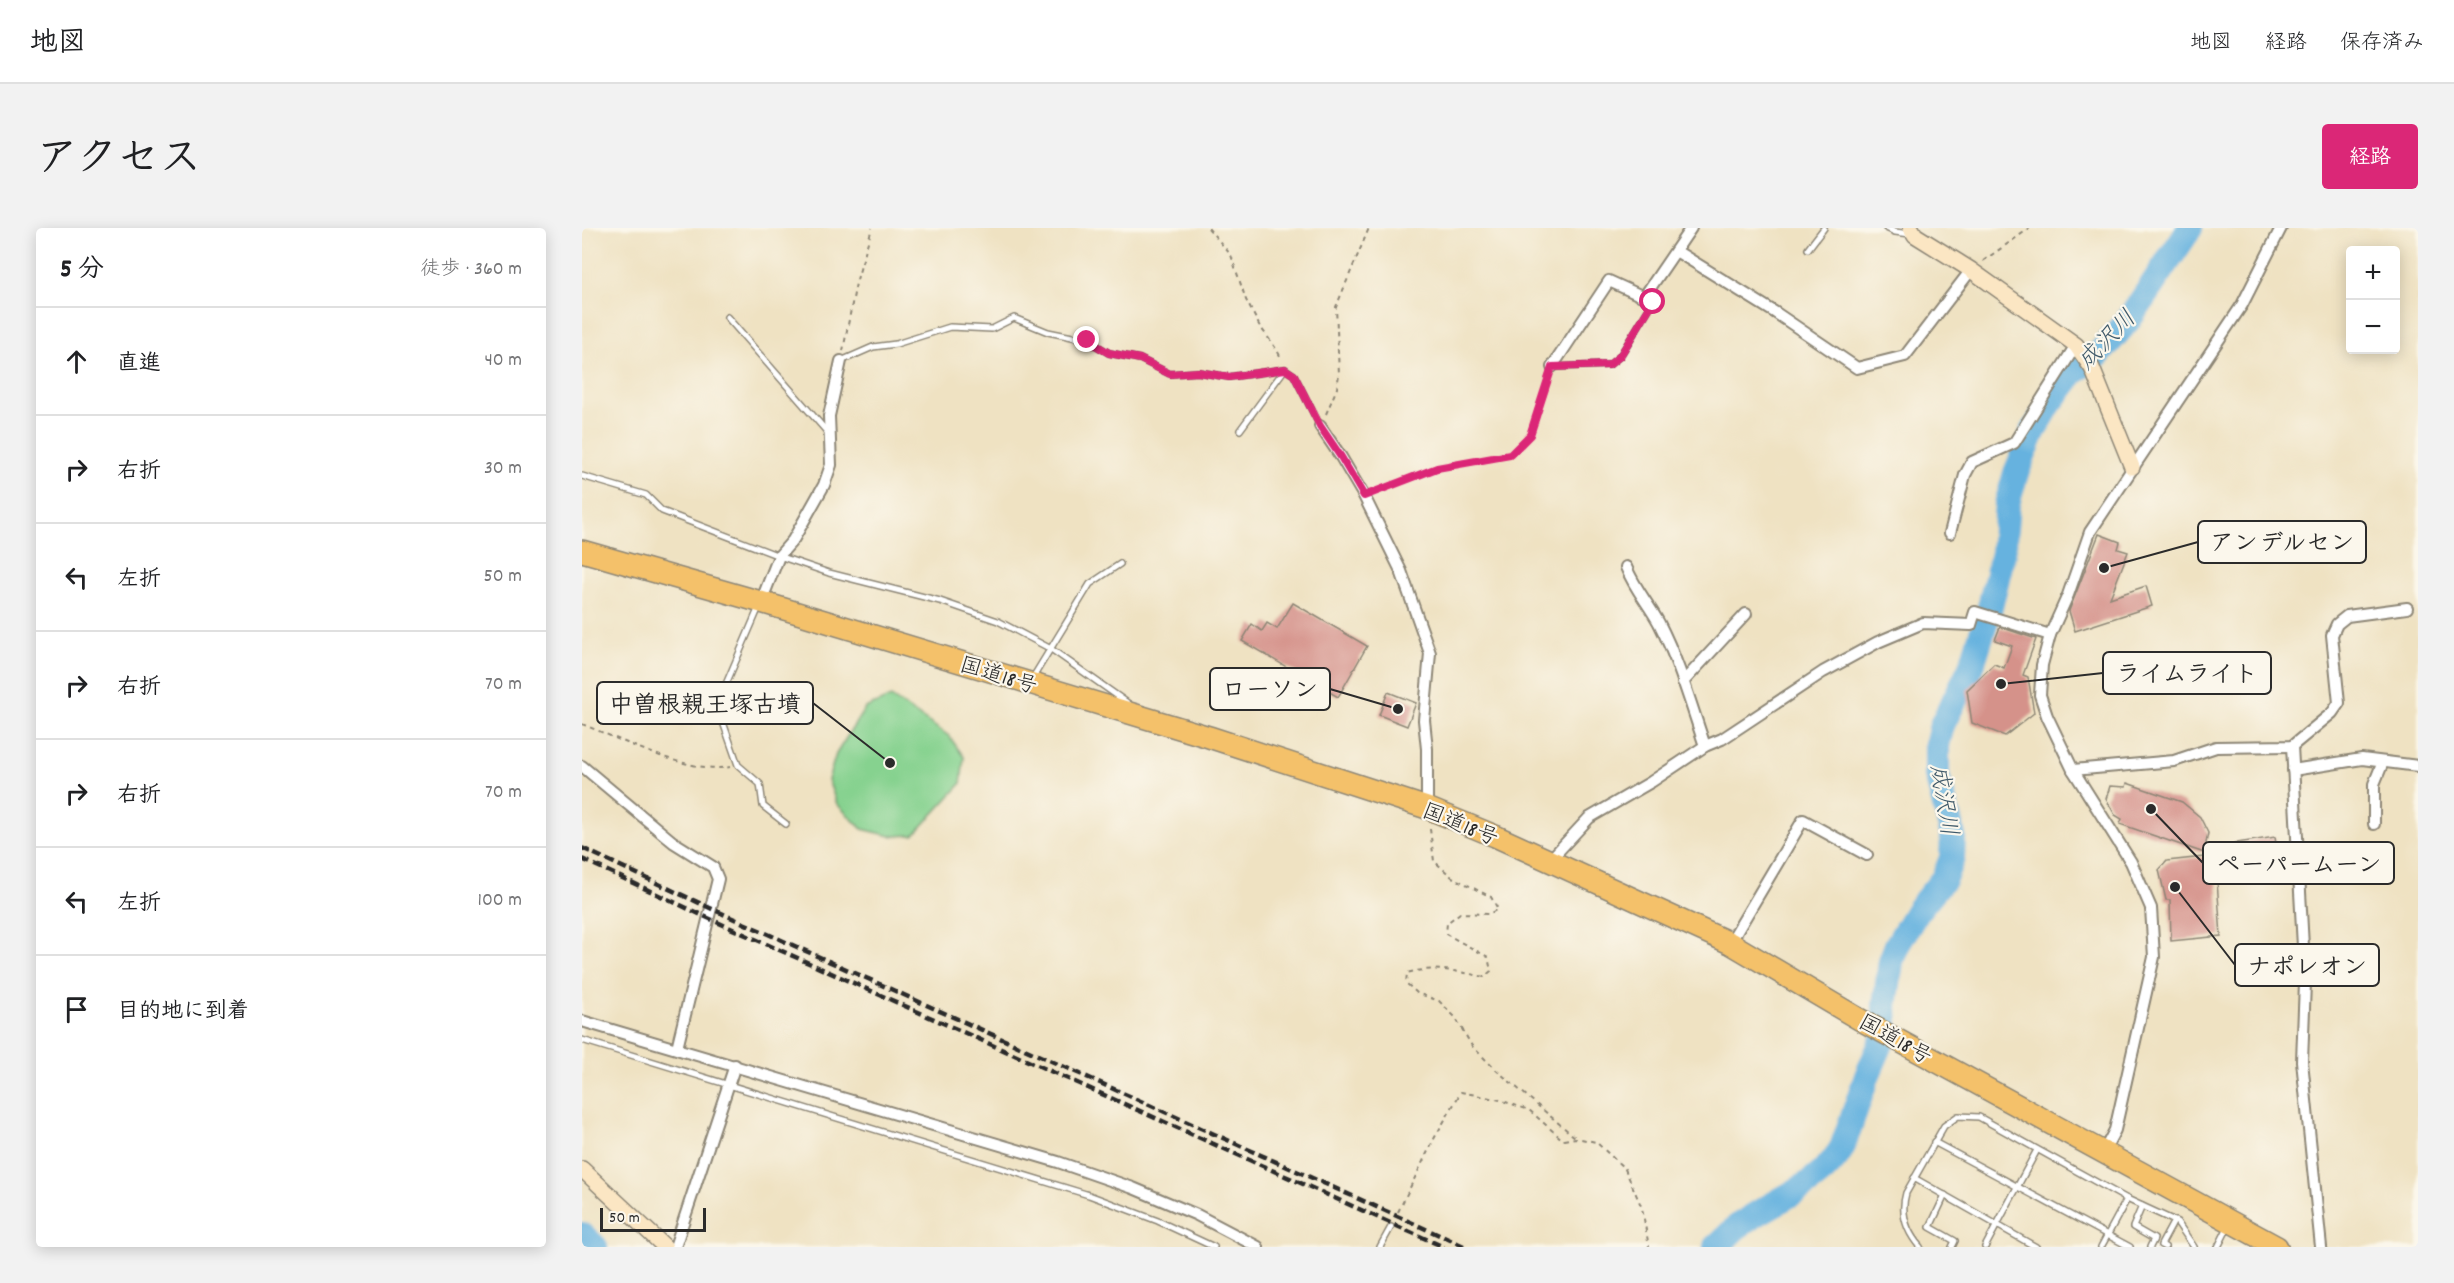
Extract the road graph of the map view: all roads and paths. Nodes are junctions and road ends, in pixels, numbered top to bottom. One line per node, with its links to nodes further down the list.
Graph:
1 (872, 228): 16 (path)
2 (1208, 228): 18 (path)
3 (1369, 228): 19 (path)
4 (1691, 228): 11 (street)
5 (1824, 228): 10 (lane)
6 (1886, 228): 9 (lane)
7 (2030, 228): 12 (path)
8 (2282, 228): 22 (street)
9 (1913, 231): 12 (street)
10 (1808, 249)
11 (1676, 251): 12 (street); 13 (street)
12 (1971, 270): 15 (street)
13 (1644, 297): 17 (street); 17 (lane)
14 (727, 317): 21 (lane)
15 (2078, 349): 22 (street); 25 (street)
16 (841, 361): 18 (lane); 21 (street)
17 (1552, 367): 24 (path)
18 (1285, 369): 19 (lane); 20 (lane)
19 (1320, 426): 24 (street)
20 (1240, 430)
21 (830, 435): 27 (street)
22 (2132, 467): 33 (street)
23 (582, 476): 27 (lane)
24 (1364, 496): 47 (street)
25 (1950, 532)
26 (582, 551): 30 (highway, 国道18号)
27 (779, 556): 30 (street); 34 (lane)
28 (1120, 564): 34 (lane)
29 (1626, 567): 35 (street)
30 (761, 602): 36 (highway, 国道18号); 42 (lane)
31 (2407, 608): 40 (street)
32 (1746, 614): 35 (street)
33 (2050, 636): 39 (street); 45 (street)
34 (1051, 649): 36 (lane); 37 (lane)
35 (1683, 682): 39 (street)
36 (1030, 683): 37 (highway, 国道18号)
37 (1149, 719): 47 (highway, 国道18号)
38 (582, 724): 42 (path)
39 (1705, 746): 51 (street)
40 (2292, 746): 45 (street); 46 (street)
41 (2383, 762): 44 (street); 46 (street); 49 (street)
42 (738, 765): 48 (lane)
43 (582, 766): 55 (street)
44 (2418, 766)
45 (2073, 770): 61 (street)
46 (2293, 770): 91 (street)
47 (1427, 808): 51 (highway, 国道18号); 58 (path)
48 (786, 824)
49 (2374, 824)
50 (1867, 855): 52 (street)
51 (1549, 861): 52 (highway, 国道18号)
52 (1730, 943): 61 (highway, 国道18号)
53 (582, 1021): 55 (street)
54 (582, 1040): 57 (lane)
55 (677, 1048): 56 (street)
56 (735, 1065): 57 (street); 77 (street)
57 (729, 1083): 75 (street); 76 (lane)
58 (1576, 1138): 68 (path); 79 (path)
59 (1934, 1142): 60 (lane); 63 (lane); 64 (lane)
60 (2037, 1150): 64 (lane); 66 (lane)
61 (2103, 1153): 70 (highway, 国道18号)
62 (582, 1169): 74 (street)
63 (1914, 1178): 65 (lane); 80 (lane)
64 (2017, 1188): 71 (lane); 73 (lane)
65 (1945, 1195): 71 (lane); 81 (lane)
66 (2127, 1199): 67 (lane); 73 (lane)
67 (2142, 1206): 69 (lane); 86 (lane)
68 (1398, 1212)
69 (2174, 1221): 87 (lane); 88 (lane)
70 (2230, 1222): 89 (lane); 90 (highway, 国道18号)
71 (1997, 1225): 82 (lane); 83 (lane)
72 (1390, 1227): 78 (lane)
73 (2108, 1235): 84 (lane); 85 (lane)
74 (665, 1247)
75 (675, 1247)
76 (1214, 1247)
77 (1258, 1247)
78 (1380, 1247)
79 (1649, 1247)
80 (1920, 1247)
81 (1952, 1247)
82 (1984, 1247)
83 (2036, 1247)
84 (2101, 1247)
85 (2130, 1247)
86 (2150, 1247)
87 (2165, 1247)
88 (2193, 1247)
89 (2218, 1247)
90 (2277, 1247)
91 (2321, 1247)

